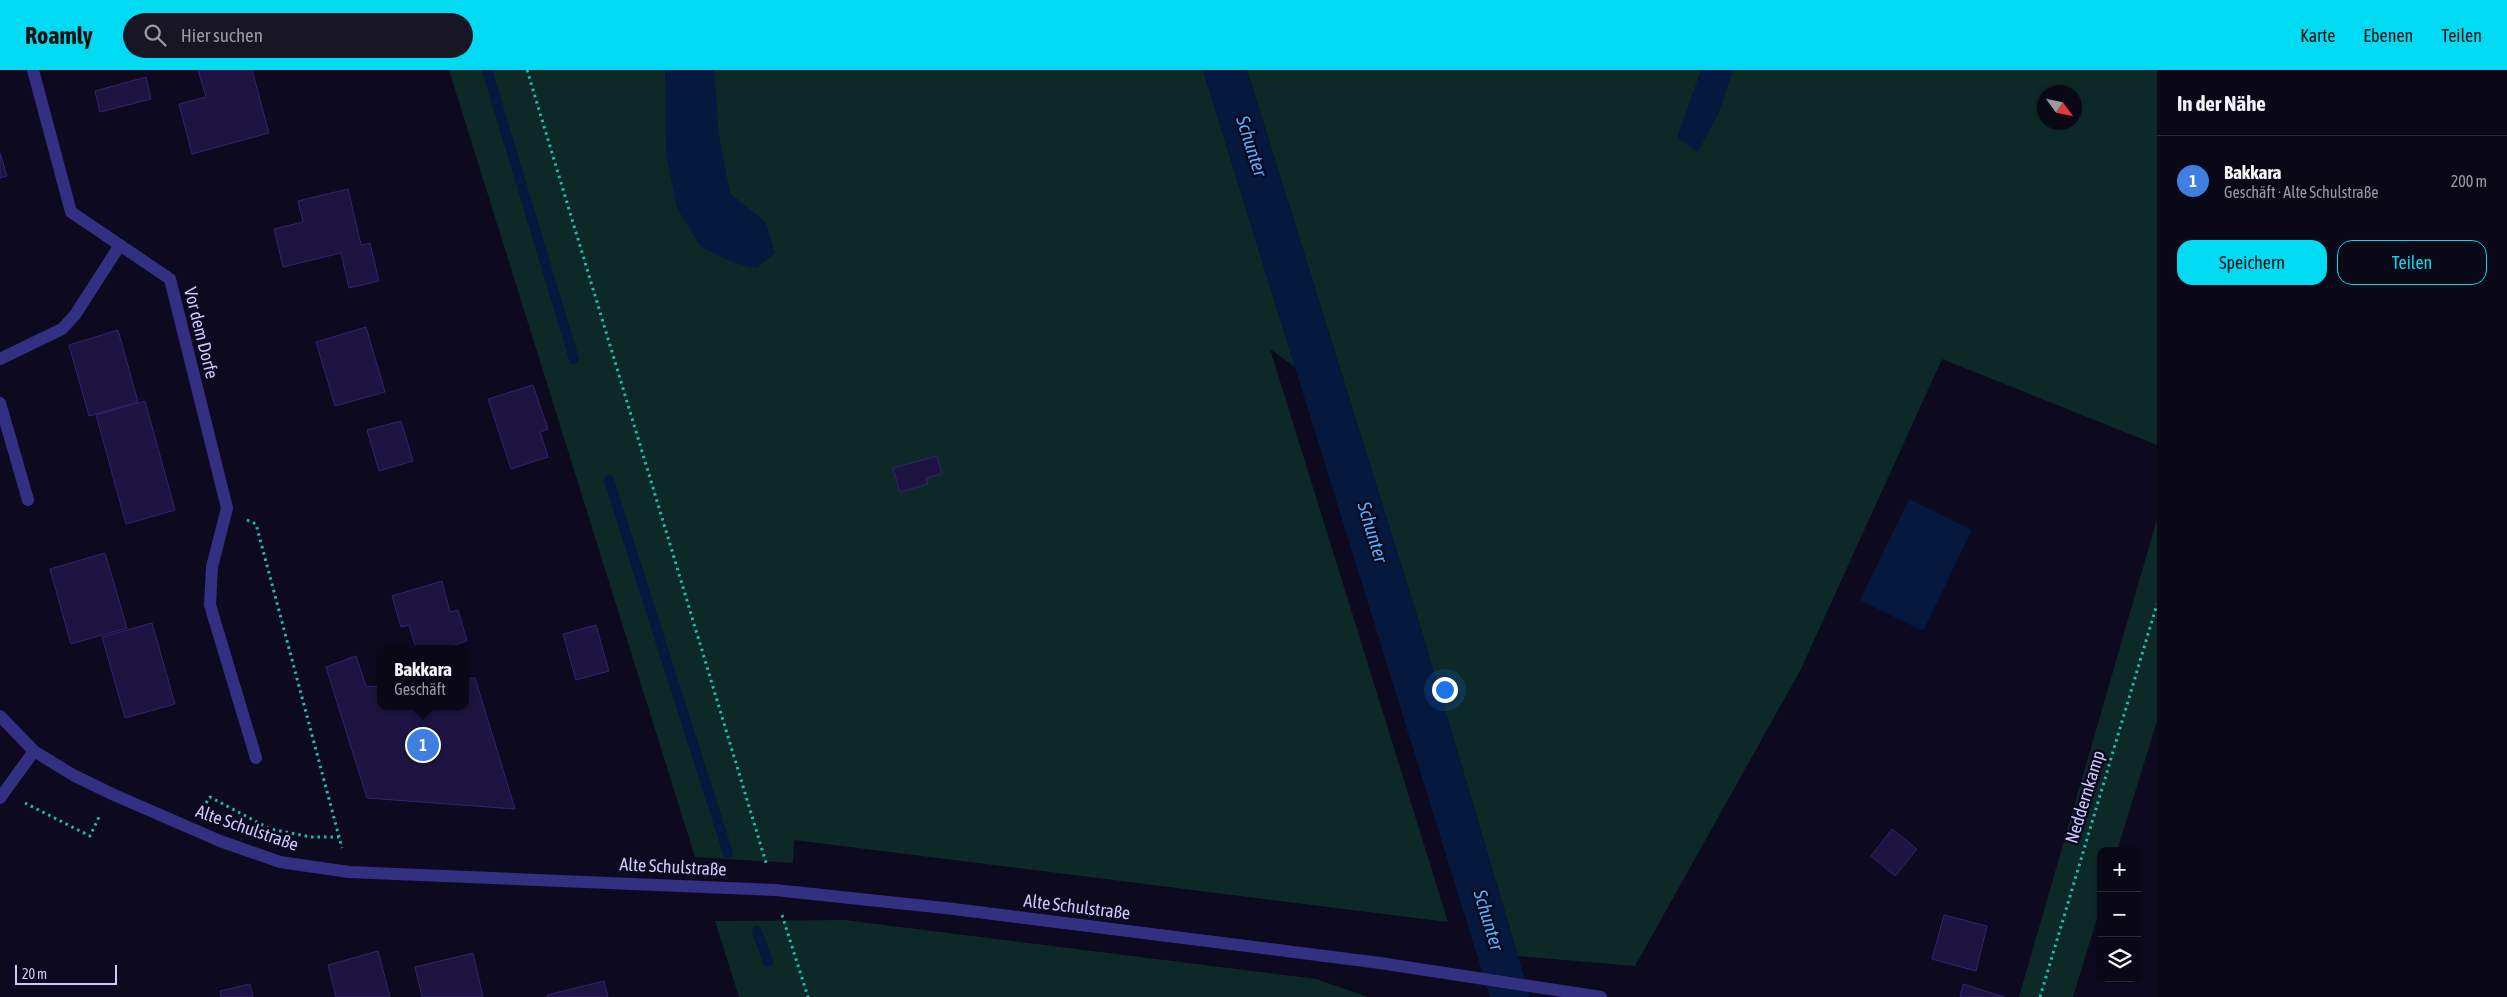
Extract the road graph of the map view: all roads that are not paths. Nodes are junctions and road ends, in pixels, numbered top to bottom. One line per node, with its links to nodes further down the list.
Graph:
1 (33, 70): 2 (street, Vor dem Dorfe)
2 (120, 245): 3 (street); 8 (street, Vor dem Dorfe)
3 (0, 359)
4 (0, 403): 5 (street)
5 (28, 500)
6 (0, 716): 7 (street, Alte Schulstraße)
7 (34, 751): 9 (street); 10 (street, Alte Schulstraße)
8 (256, 758)
9 (3, 794)
10 (1601, 997)

